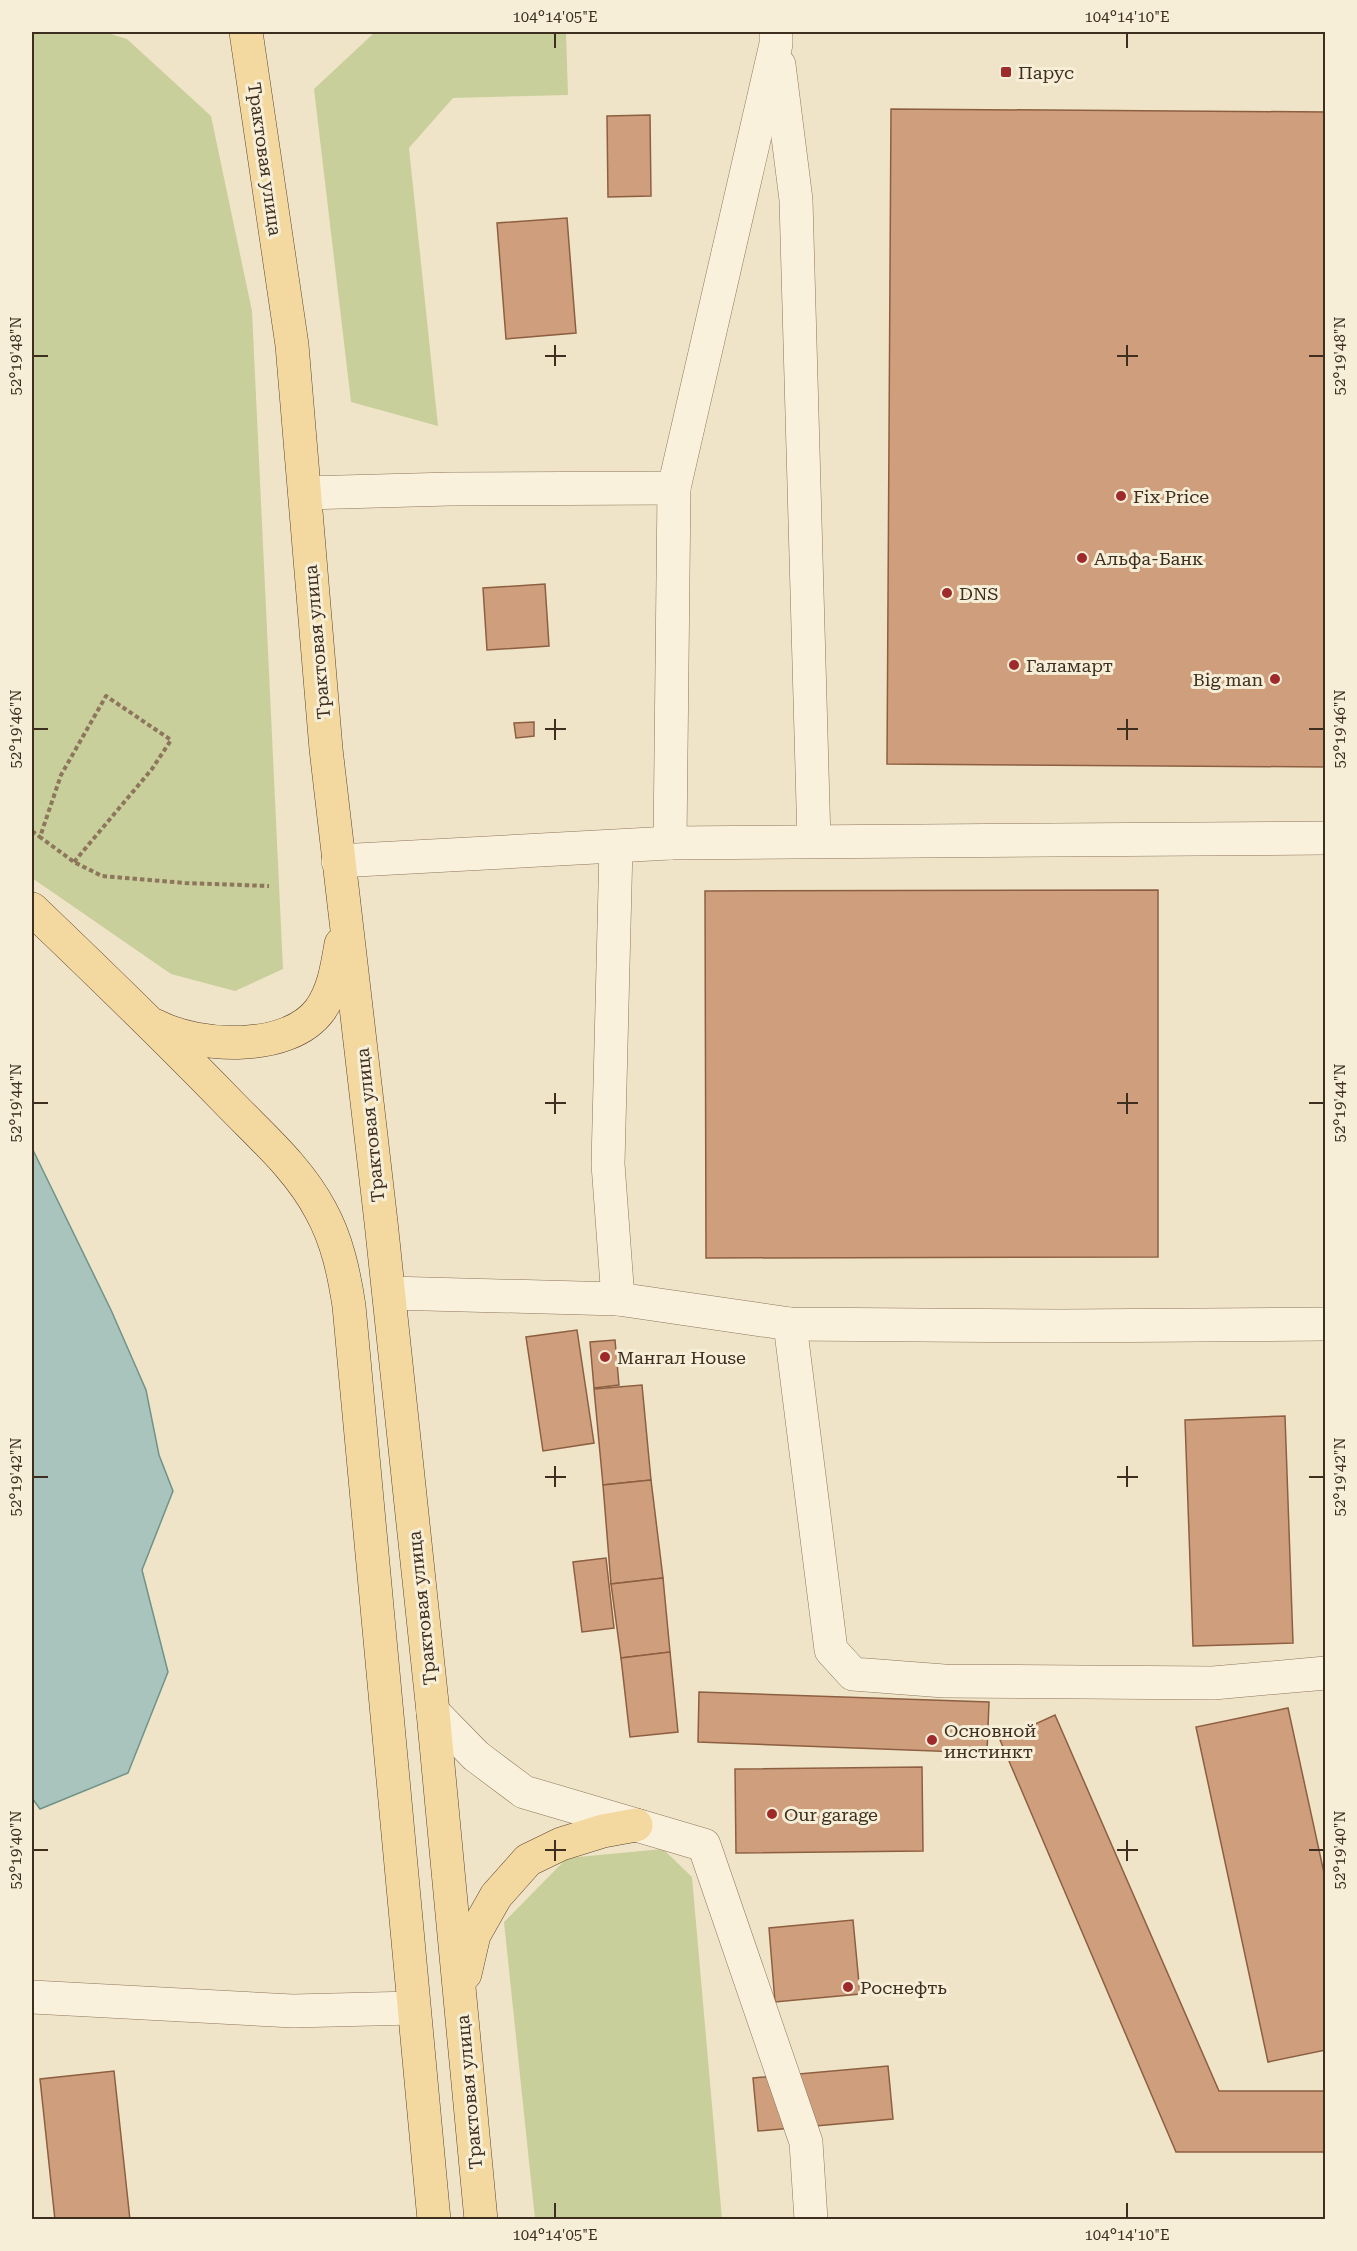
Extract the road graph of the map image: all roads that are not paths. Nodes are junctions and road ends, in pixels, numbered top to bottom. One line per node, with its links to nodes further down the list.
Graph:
1 (246, 32): 4 (main road, Трактовая улица)
2 (776, 38): 3 (street); 6 (street)
3 (674, 488): 4 (street); 7 (street)
4 (305, 493): 9 (main road, Трактовая улица)
5 (1326, 838): 6 (street)
6 (814, 841): 7 (street)
7 (670, 843): 8 (street)
8 (616, 847): 9 (street); 14 (street)
9 (338, 861): 11 (main road, Трактовая улица)
10 (32, 909): 12 (main road)
11 (346, 916): 12 (main road); 13 (main road, Трактовая улица)
12 (154, 1025): 22 (main road)
13 (389, 1293): 14 (street); 18 (main road, Трактовая улица)
14 (618, 1299): 15 (street)
15 (790, 1324): 16 (street); 17 (street)
16 (1326, 1324)
17 (1326, 1673)
18 (433, 1712): 19 (street); 21 (main road, Трактовая улица)
19 (636, 1825): 21 (main road); 25 (street)
20 (32, 1997): 22 (street)
21 (460, 2000): 24 (main road, Трактовая улица)
22 (413, 2008): 23 (main road)
23 (434, 2220)
24 (481, 2220)
25 (811, 2220)

